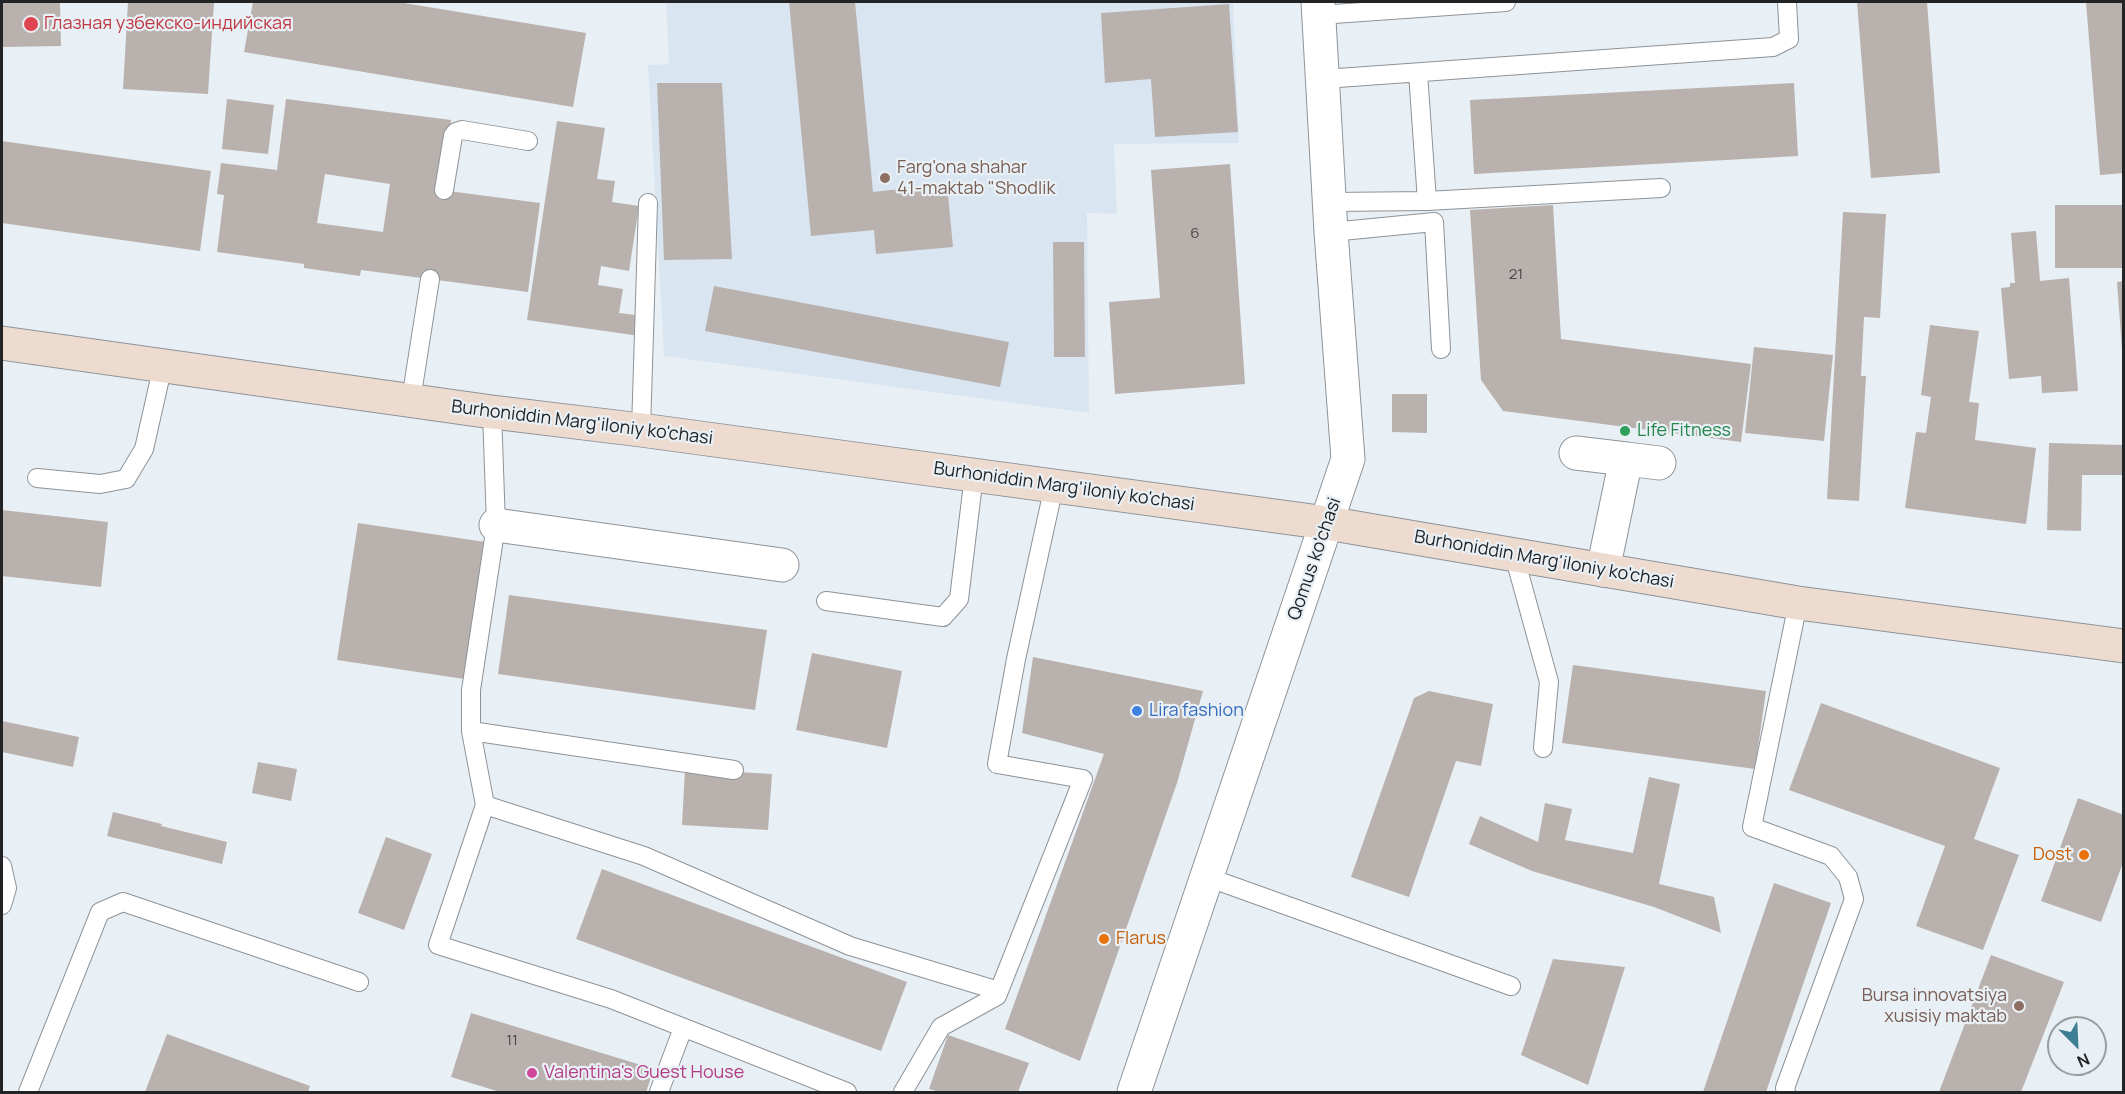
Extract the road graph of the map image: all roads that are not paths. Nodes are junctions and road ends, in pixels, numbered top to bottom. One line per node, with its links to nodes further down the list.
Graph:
1 (1506, 2): 3 (lane)
2 (1787, 2): 4 (lane)
3 (1318, 8): 5 (street, Qomus ko'chasi)
4 (1418, 73): 5 (lane); 9 (lane)
5 (1324, 79): 11 (street, Qomus ko'chasi)
6 (528, 141): 8 (lane)
7 (1661, 188): 9 (lane)
8 (444, 190)
9 (1427, 201): 11 (lane)
10 (648, 203): 18 (lane)
11 (1331, 217): 14 (lane); 25 (street, Qomus ko'chasi)
12 (430, 279): 16 (lane)
13 (2, 343): 15 (street, Burhoniddin Marg'iloniy ko'chasi)
14 (1441, 349)
15 (163, 365): 16 (street, Burhoniddin Marg'iloniy ko'chasi); 23 (lane)
16 (411, 400): 17 (street, Burhoniddin Marg'iloniy ko'chasi)
17 (492, 412): 18 (street, Burhoniddin Marg'iloniy ko'chasi); 26 (lane)
18 (641, 430): 22 (street, Burhoniddin Marg'iloniy ko'chasi)
19 (1576, 453): 20 (street)
20 (1626, 459): 21 (street); 29 (street)
21 (1659, 463)
22 (974, 475): 24 (street, Burhoniddin Marg'iloniy ko'chasi); 30 (lane)
23 (37, 478)
24 (1054, 486): 25 (street, Burhoniddin Marg'iloniy ko'chasi); 42 (lane)
25 (1327, 523): 27 (street, Burhoniddin Marg'iloniy ko'chasi); 38 (street, Qomus ko'chasi)
26 (496, 525): 28 (street); 33 (lane)
27 (1514, 555): 29 (street, Burhoniddin Marg'iloniy ko'chasi); 34 (lane)
28 (782, 564)
29 (1603, 570): 31 (street, Burhoniddin Marg'iloniy ko'chasi)
30 (826, 601)
31 (1798, 603): 32 (street, Burhoniddin Marg'iloniy ko'chasi); 49 (lane)
32 (2124, 646)
33 (471, 731): 35 (lane); 36 (lane)
34 (1543, 748)
35 (734, 770)
36 (485, 805): 42 (lane); 43 (lane)
37 (2, 866): 39 (lane)
38 (1207, 877): 41 (lane); 48 (street, Qomus ko'chasi)
39 (2, 905)
40 (358, 982): 44 (lane)
41 (1511, 986)
42 (999, 991): 47 (lane)
43 (683, 1028): 45 (lane); 46 (lane)
44 (28, 1092)
45 (659, 1092)
46 (847, 1092)
47 (903, 1092)
48 (1134, 1092)
49 (1786, 1092)

